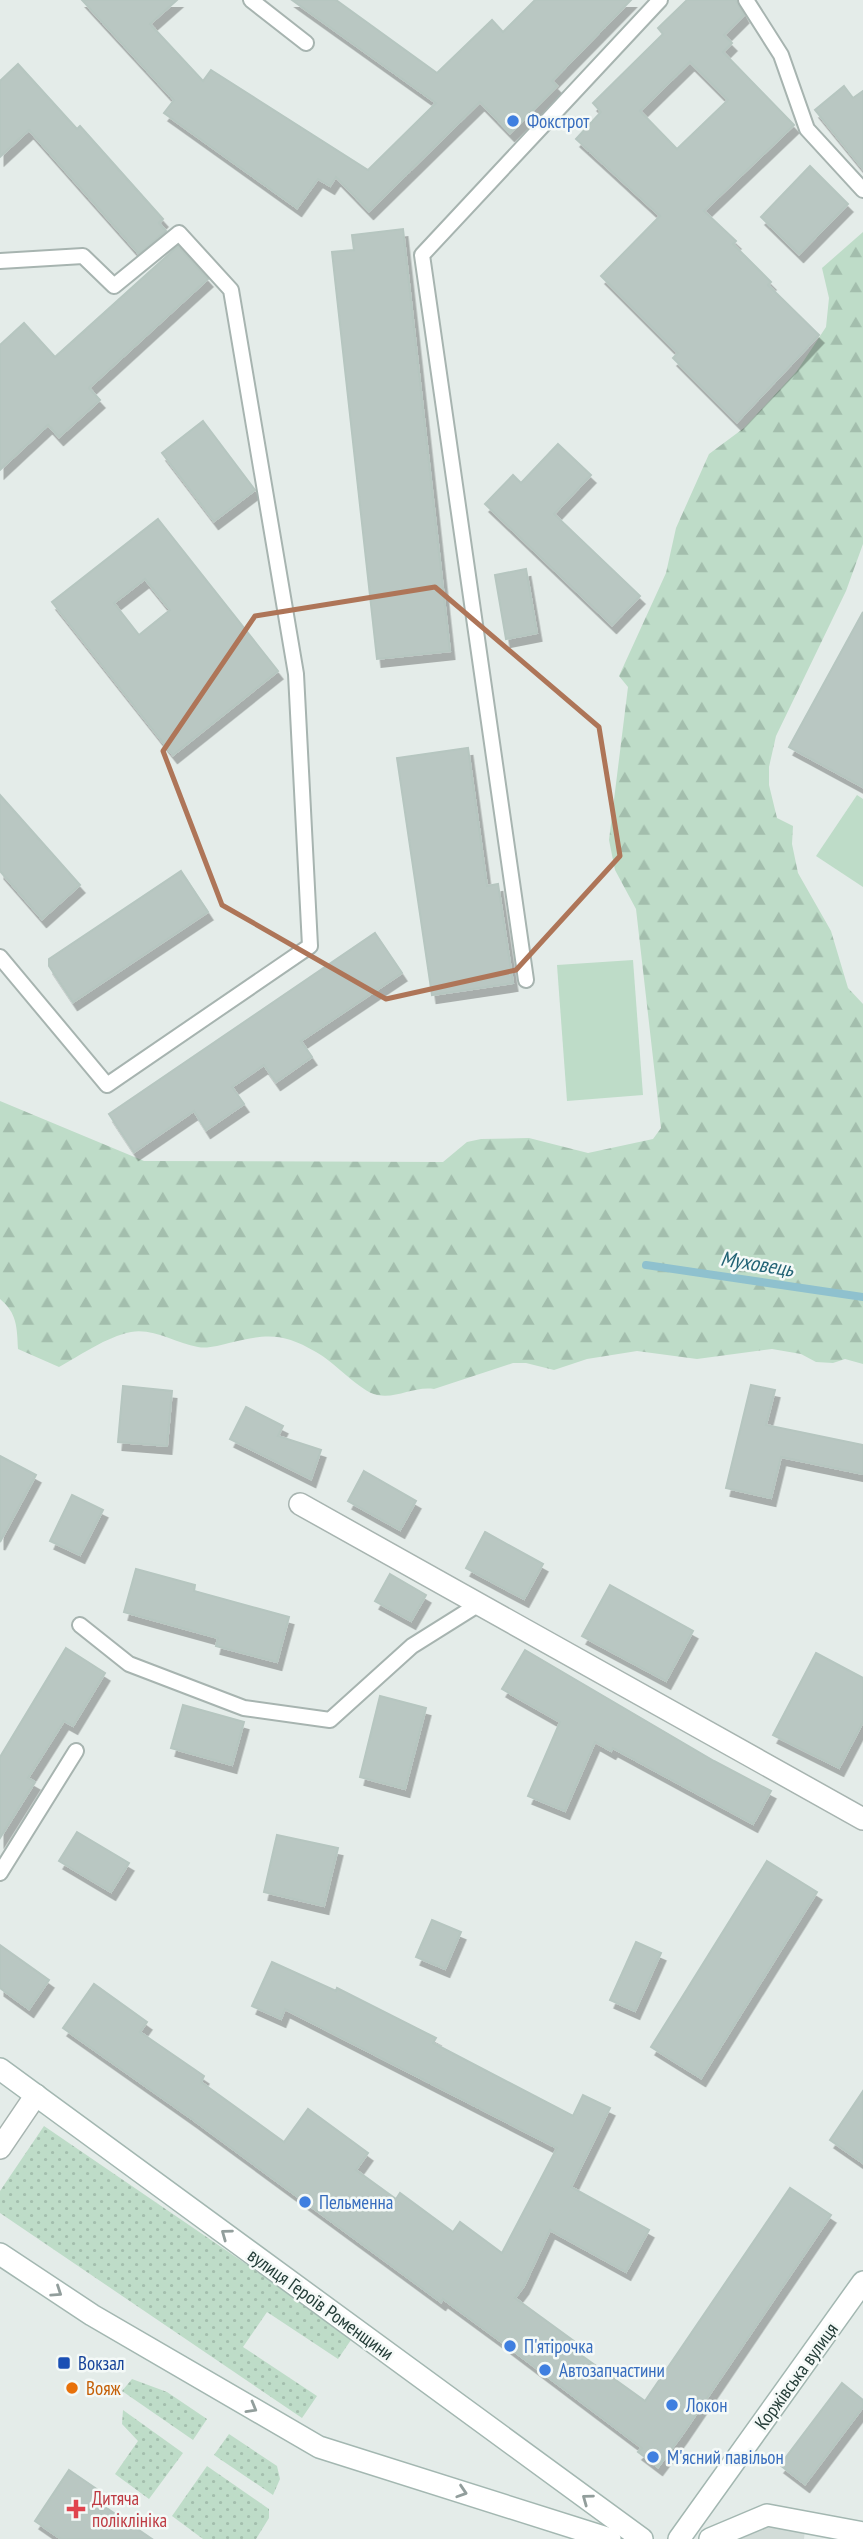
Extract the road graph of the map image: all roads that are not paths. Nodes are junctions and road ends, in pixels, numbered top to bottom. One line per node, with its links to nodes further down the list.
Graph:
1 (250, 0): 4 (lane)
2 (660, 0): 8 (lane)
3 (746, 0): 5 (lane)
4 (306, 43)
5 (863, 190)
6 (0, 261): 7 (lane)
7 (0, 957)
8 (526, 980)
9 (300, 1504): 10 (street)
10 (479, 1604): 11 (lane); 13 (street)
11 (80, 1625)
12 (76, 1751): 14 (lane)
13 (863, 1819)
14 (0, 1873)
15 (0, 2069): 16 (street, вулиця Героїв Роменщини)
16 (36, 2095): 17 (street); 22 (street, вулиця Героїв Роменщини, one-way to 16)
17 (0, 2148)
18 (0, 2254): 21 (street, one-way to 21)
19 (863, 2282): 23 (street, Коржівська вулиця)
20 (863, 2533): 24 (street)
21 (610, 2539)
22 (642, 2539)
23 (679, 2539)
24 (710, 2539)

